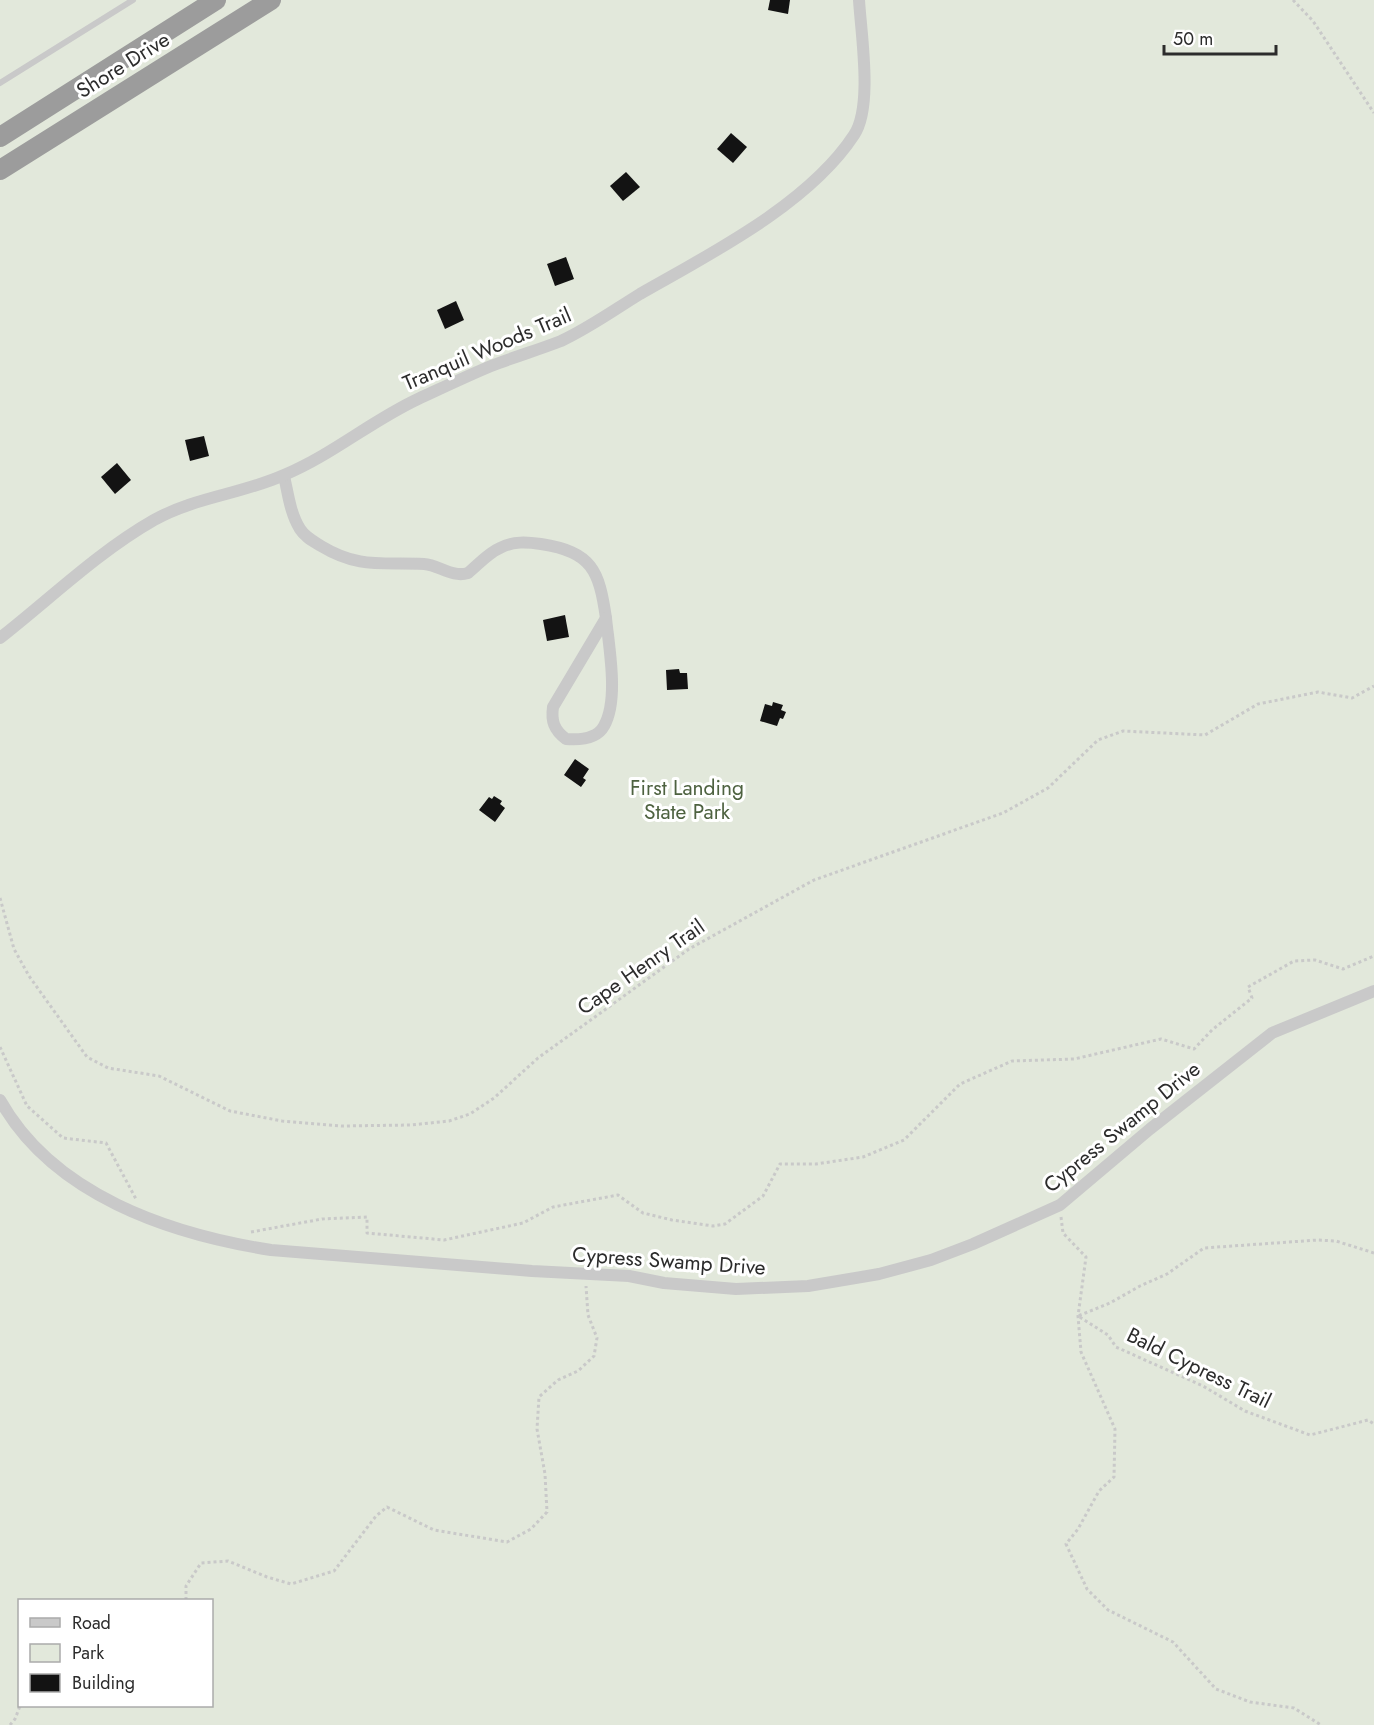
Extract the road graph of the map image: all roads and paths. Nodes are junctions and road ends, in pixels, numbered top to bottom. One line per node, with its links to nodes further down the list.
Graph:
1 (134, 0): 6 (lane)
2 (216, 0): 8 (highway, Shore Drive)
3 (271, 0): 9 (highway, Shore Drive)
4 (859, 0): 10 (street, Tranquil Woods Trail)
5 (1293, 0): 7 (path)
6 (0, 83)
7 (1374, 113)
8 (0, 137)
9 (0, 170)
10 (284, 476): 11 (street); 12 (street, Tranquil Woods Trail)
11 (606, 618): 11 (street)
12 (0, 638)
13 (1374, 686): 14 (path, Cape Henry Trail)
14 (0, 898)
15 (1374, 956): 21 (path)
16 (1374, 991): 20 (street, Cypress Swamp Drive)
17 (0, 1047): 19 (path)
18 (0, 1100): 23 (street, Cypress Swamp Drive)
19 (145, 1202)
20 (1060, 1204): 23 (street, Cypress Swamp Drive); 24 (path)
21 (245, 1233)
22 (1374, 1253): 24 (path, Bald Cypress Trail)
23 (585, 1275): 26 (path)
24 (1078, 1316): 25 (path, Bald Cypress Trail); 29 (path)
25 (1374, 1424)
26 (186, 1599)
27 (20, 1707): 28 (path)
28 (10, 1725)
29 (1321, 1725)

